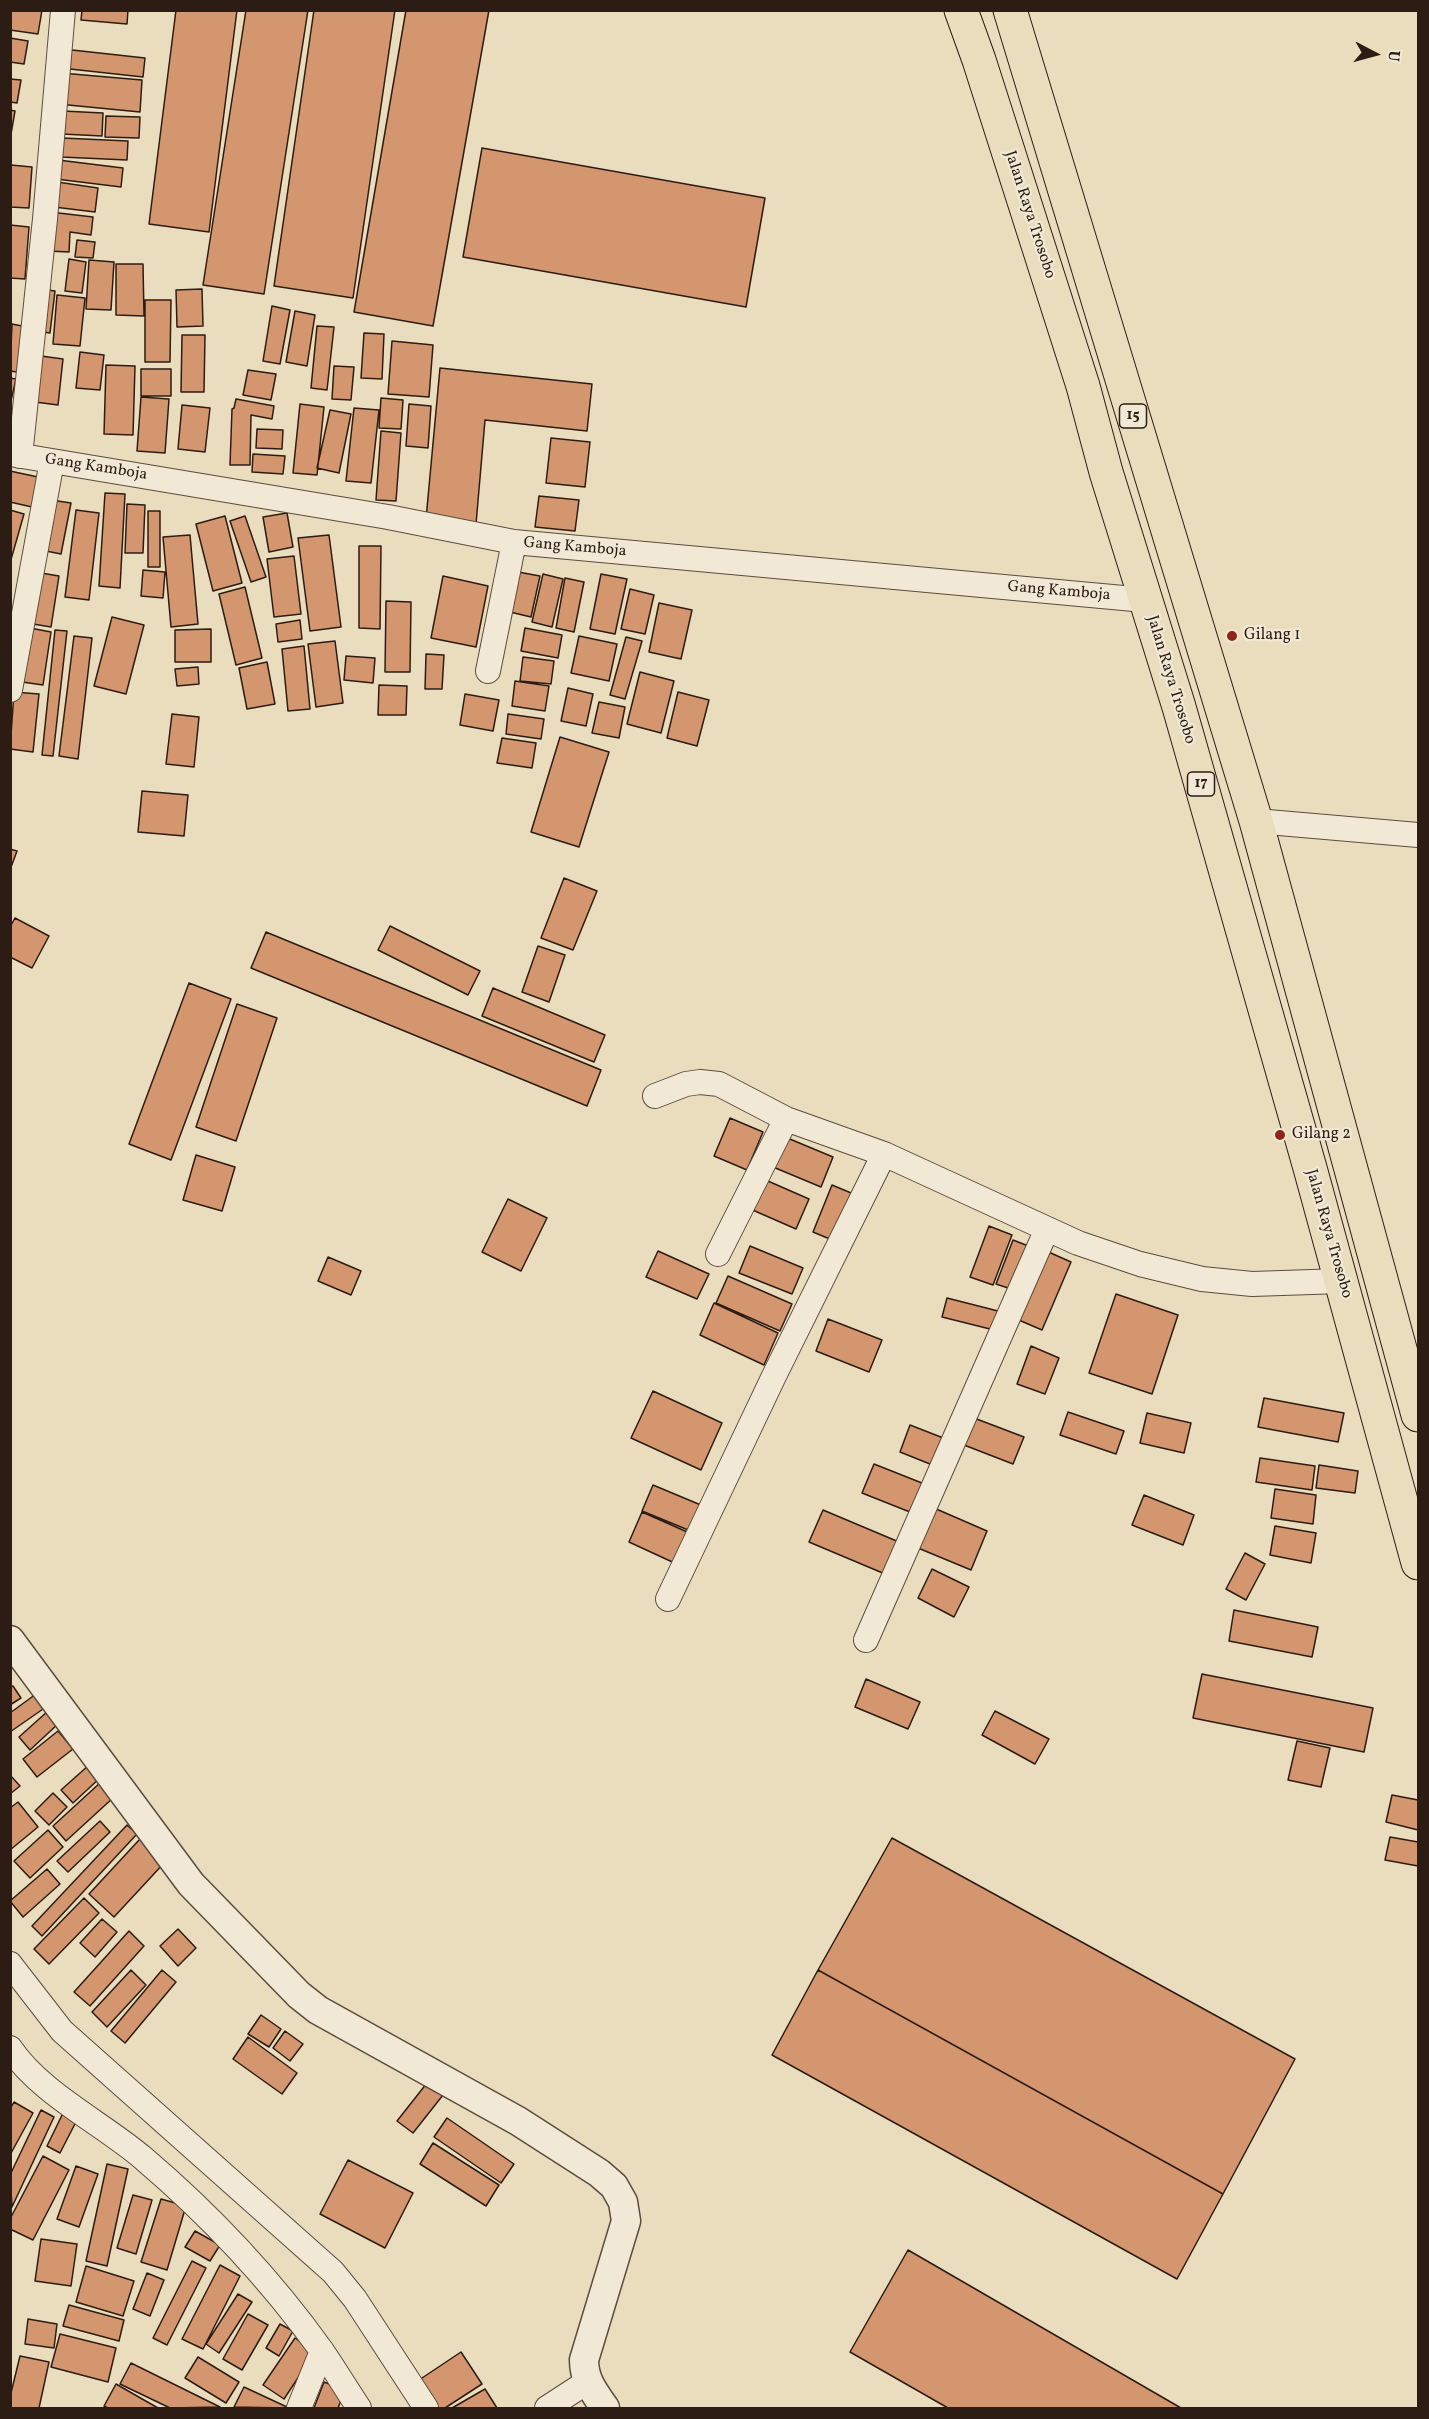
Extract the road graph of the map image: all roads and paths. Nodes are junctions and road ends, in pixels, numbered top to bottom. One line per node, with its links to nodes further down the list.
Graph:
1 (63, 10): 4 (street)
2 (961, 10): 7 (highway, Jalan Raya Trosobo / 17)
3 (1010, 10): 10 (highway, 15)
4 (15, 455): 5 (street, Gang Kamboja)
5 (52, 461): 6 (street, Gang Kamboja); 9 (street)
6 (514, 542): 7 (street, Gang Kamboja); 8 (street)
7 (1145, 600): 17 (highway, Jalan Raya Trosobo / 17)
8 (488, 671)
9 (10, 690)
10 (1256, 821): 11 (street); 18 (highway)
11 (1419, 835)
12 (655, 1096): 13 (street)
13 (786, 1119): 14 (street); 16 (street)
14 (884, 1154): 15 (street); 20 (street)
15 (1047, 1229): 17 (street); 22 (street)
16 (718, 1254)
17 (1342, 1281): 19 (highway, Jalan Raya Trosobo / 17)
18 (1419, 1415)
19 (1419, 1563)
20 (668, 1599)
21 (10, 1640): 26 (street)
22 (866, 1640)
23 (10, 1964): 29 (street)
24 (10, 2048): 25 (street)
25 (322, 2351): 27 (street); 28 (street)
26 (587, 2382): 30 (street); 31 (street)
27 (299, 2409)
28 (359, 2409)
29 (426, 2409)
30 (547, 2409)
31 (605, 2409)

